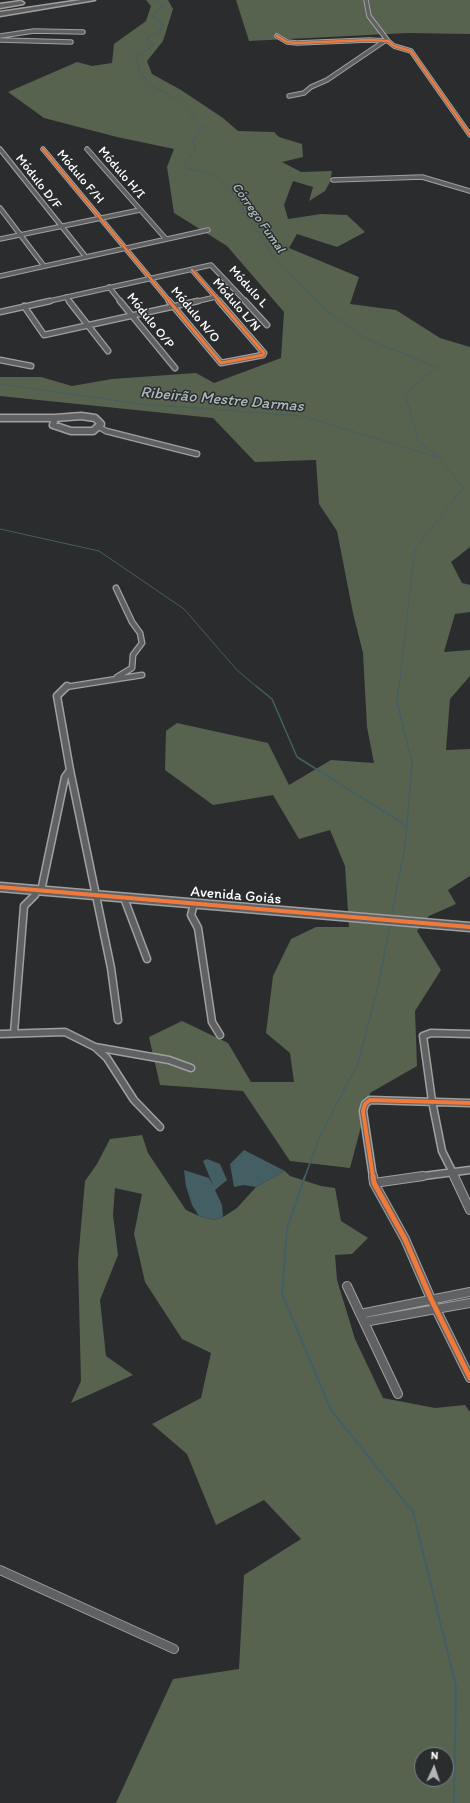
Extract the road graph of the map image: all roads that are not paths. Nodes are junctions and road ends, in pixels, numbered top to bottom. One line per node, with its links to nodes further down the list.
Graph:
1 (92, 0): 5 (highway)
2 (366, 0): 11 (street)
3 (29, 2): 4 (highway)
4 (0, 6)
5 (0, 14)
6 (83, 32): 7 (street)
7 (0, 36)
8 (277, 36): 11 (street)
9 (0, 40): 10 (street)
10 (70, 42)
11 (388, 42): 12 (street); 13 (street)
12 (289, 96)
13 (470, 135)
14 (0, 149): 22 (street, Módulo D/F)
15 (44, 149): 21 (street, Módulo F/H)
16 (87, 149): 20 (street, Módulo H/I)
17 (334, 180): 18 (street)
18 (470, 191)
19 (0, 208): 24 (street)
20 (140, 210): 21 (street); 26 (street, Módulo H/I)
21 (101, 218): 22 (street); 27 (street, Módulo F/H)
22 (61, 226): 24 (street); 28 (street, Módulo D/F)
23 (208, 230): 26 (street)
24 (21, 235): 25 (street); 29 (street)
25 (0, 239)
26 (166, 239): 27 (street)
27 (127, 249): 28 (street); 32 (street, Módulo N/O)
28 (86, 258): 29 (street)
29 (44, 266): 31 (street)
30 (192, 270): 32 (street); 35 (street, Módulo L/N); 40 (street, Módulo L)
31 (0, 275)
32 (151, 278): 33 (street); 37 (street, Módulo N/O)
33 (109, 288): 34 (street); 39 (street, Módulo O/P)
34 (66, 297): 36 (street); 41 (street)
35 (216, 297): 37 (street); 44 (street, Módulo L/N)
36 (24, 306): 38 (street); 41 (street)
37 (175, 307): 39 (street); 44 (street, Módulo N/O)
38 (1, 311)
39 (132, 316): 41 (street); 46 (street, Módulo O/P)
40 (267, 325)
41 (89, 326): 42 (street)
42 (108, 351)
43 (0, 360): 45 (street)
44 (223, 364)
45 (31, 366)
46 (175, 368)
47 (0, 418): 49 (street)
48 (0, 422): 49 (street)
49 (54, 422): 50 (street); 50 (street)
50 (99, 427): 51 (street)
51 (197, 454)
52 (116, 588): 54 (street)
53 (142, 675): 54 (street)
54 (115, 678): 55 (street)
55 (70, 770): 57 (street); 58 (street)
56 (0, 887): 57 (street, Avenida Goiás)
57 (39, 890): 58 (street, Avenida Goiás); 64 (street)
58 (95, 896): 59 (street, Avenida Goiás); 63 (street)
59 (124, 898): 60 (street, Avenida Goiás); 62 (street)
60 (194, 904): 61 (street, Avenida Goiás); 67 (street)
61 (470, 928)
62 (147, 960)
63 (118, 1020)
64 (14, 1033): 65 (street); 68 (street)
65 (0, 1034)
66 (470, 1034): 72 (street)
67 (220, 1035)
68 (95, 1047): 69 (street); 70 (street)
69 (119, 1050): 70 (street); 71 (street)
70 (107, 1058): 74 (street)
71 (191, 1068)
72 (432, 1101): 73 (street); 76 (street); 77 (street)
73 (470, 1103)
74 (160, 1127)
75 (470, 1170): 76 (street)
76 (452, 1173): 77 (street); 78 (street)
77 (374, 1183): 81 (street)
78 (470, 1210)
79 (347, 1286): 84 (street)
80 (470, 1292): 81 (street)
81 (431, 1299): 83 (street); 84 (street)
82 (470, 1303): 83 (street)
83 (436, 1310): 85 (street); 86 (street)
84 (360, 1314): 85 (street)
85 (364, 1322): 87 (street)
86 (470, 1378)
87 (398, 1394)
88 (0, 1570): 89 (street)
89 (174, 1649)

